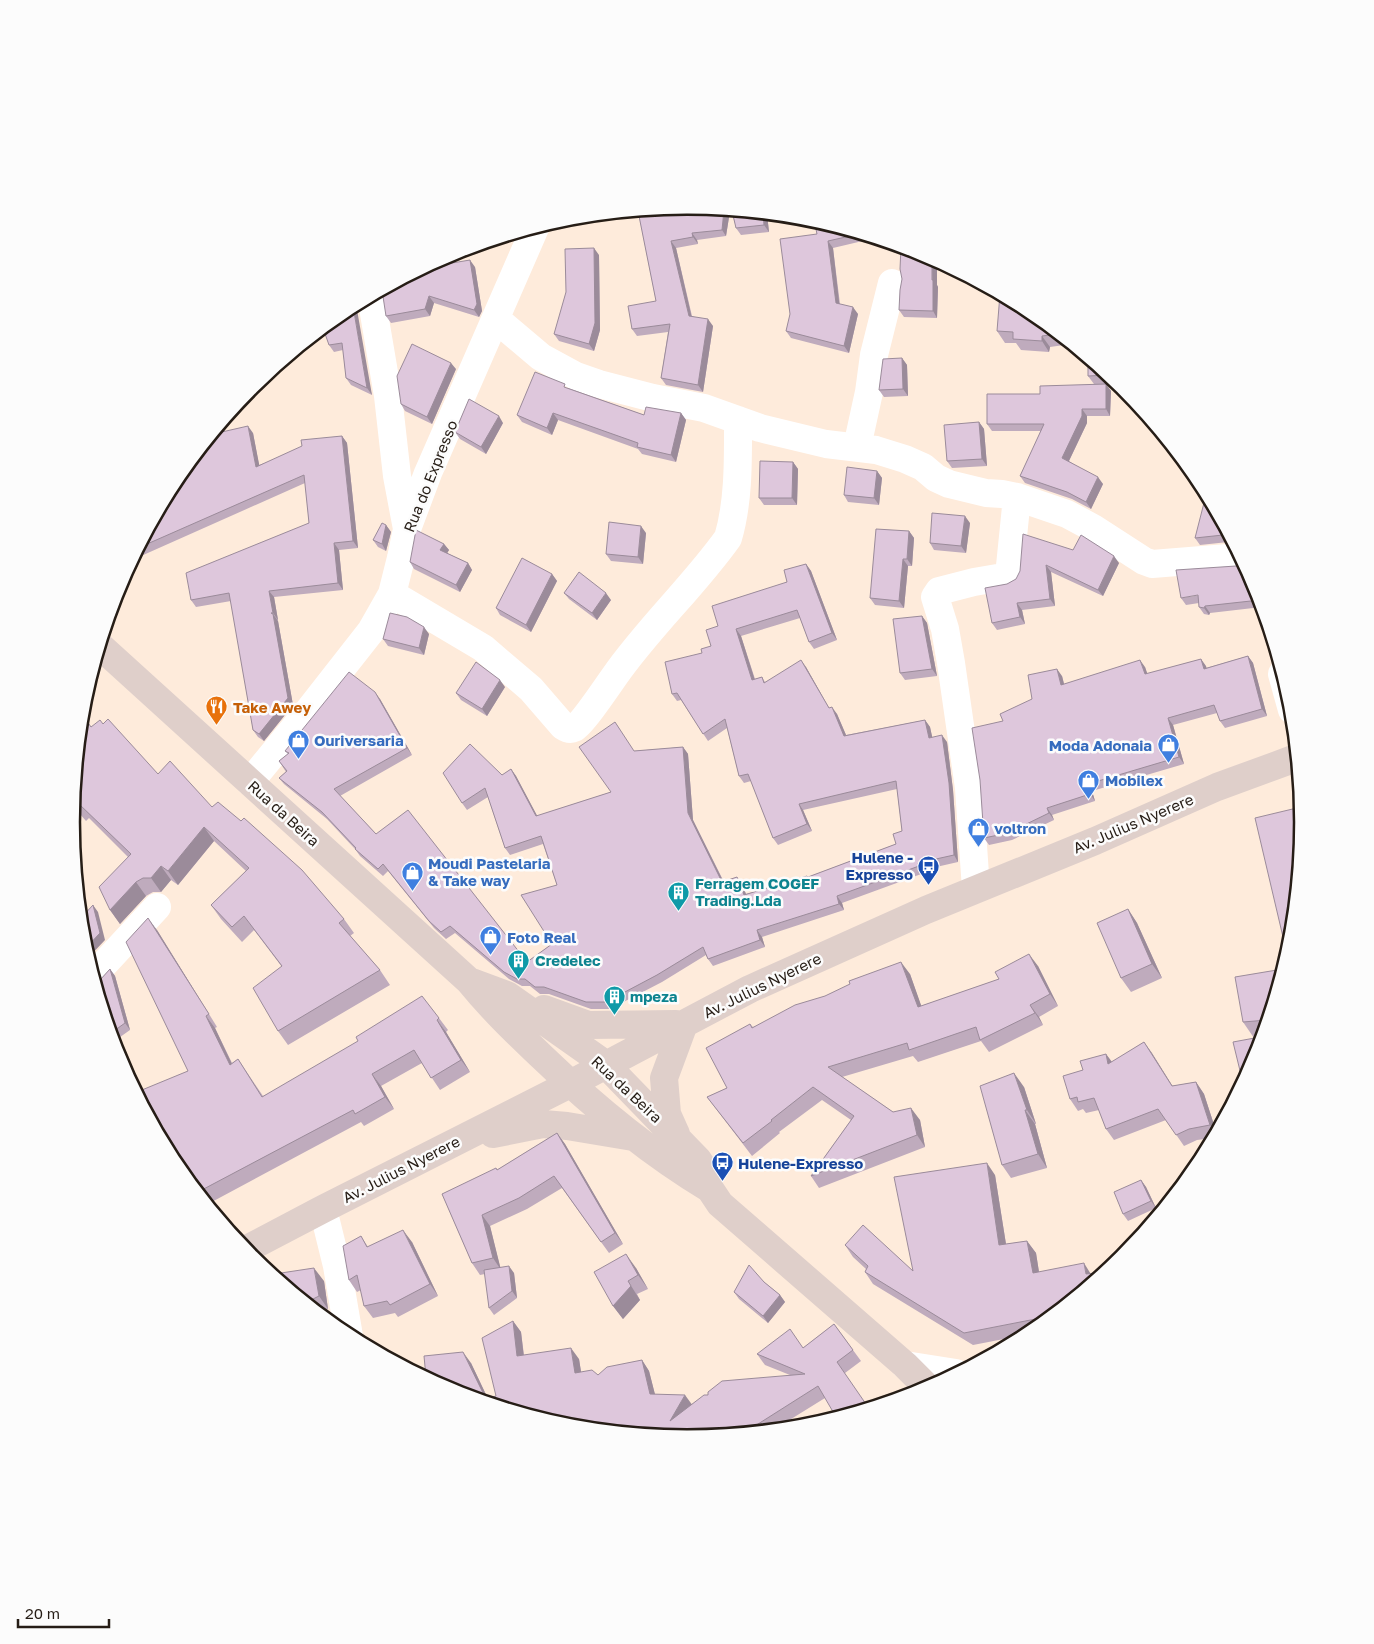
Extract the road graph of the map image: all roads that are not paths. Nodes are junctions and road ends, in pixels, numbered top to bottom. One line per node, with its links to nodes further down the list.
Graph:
1 (533, 235): 4 (street, Rua do Expresso)
2 (892, 283): 6 (street)
3 (372, 303): 8 (street)
4 (496, 319): 5 (street); 8 (street, Rua do Expresso)
5 (738, 420): 6 (street); 10 (street)
6 (857, 447): 7 (street)
7 (1017, 497): 9 (street); 14 (street)
8 (407, 529): 10 (street, Rua do Expresso)
9 (1233, 558)
10 (392, 594): 13 (street, Rua do Expresso)
11 (105, 651): 13 (main road, Rua da Beira)
12 (1291, 760): 14 (main road, Av. Julius Nyerere)
13 (250, 782): 17 (main road, Rua da Beira)
14 (976, 889): 19 (main road, Av. Julius Nyerere)
15 (156, 907): 16 (street)
16 (99, 970)
17 (469, 981): 18 (main road, Rua da Beira); 21 (main road, Rua da Beira)
18 (508, 996): 19 (main road); 20 (main road, Rua da Beira)
19 (684, 1024): 20 (main road, Av. Julius Nyerere); 23 (main road)
20 (605, 1064): 21 (main road, Av. Julius Nyerere); 23 (main road, Rua da Beira)
21 (570, 1084): 22 (main road, Rua da Beira); 24 (main road, Av. Julius Nyerere)
22 (634, 1137): 24 (main road); 25 (main road, Rua da Beira)
23 (679, 1140): 25 (main road, Rua da Beira)
24 (446, 1146): 26 (main road, Av. Julius Nyerere)
25 (715, 1197): 29 (main road, Rua da Beira)
26 (322, 1209): 27 (main road, Av. Julius Nyerere); 28 (street)
27 (253, 1245)
28 (347, 1325)
29 (905, 1365): 30 (street); 31 (main road, Rua da Beira)
30 (944, 1371)
31 (922, 1382)

